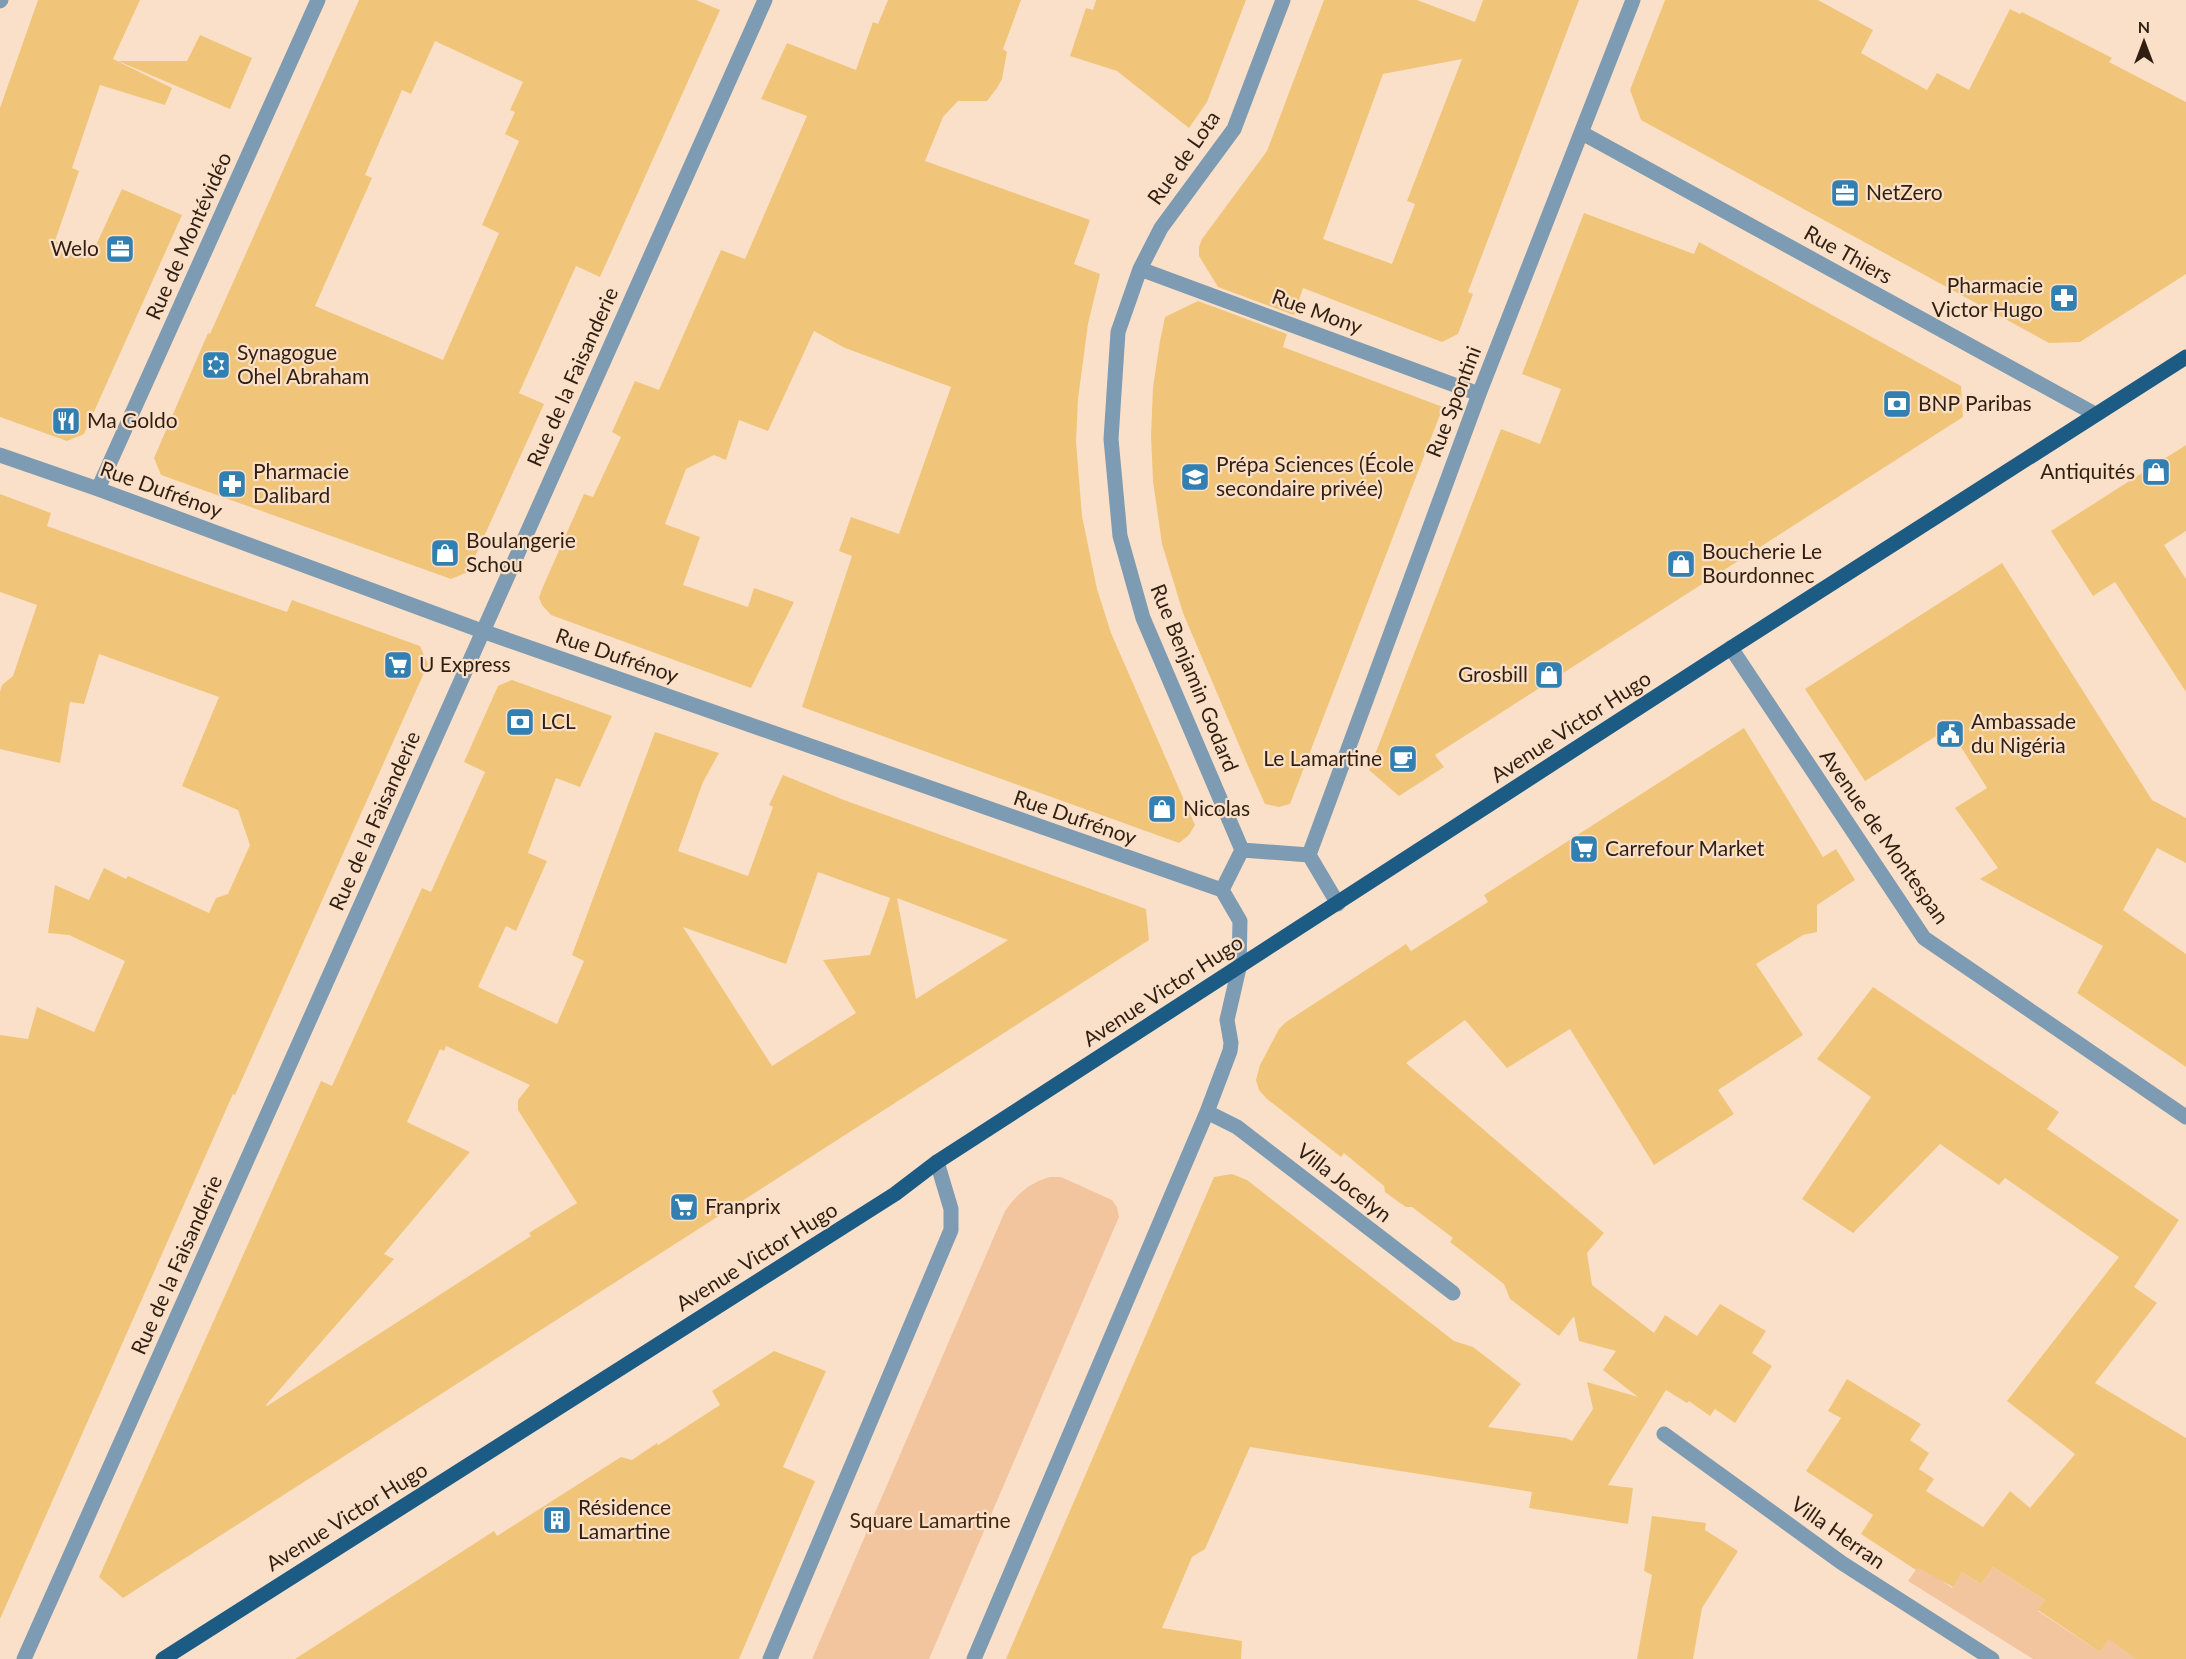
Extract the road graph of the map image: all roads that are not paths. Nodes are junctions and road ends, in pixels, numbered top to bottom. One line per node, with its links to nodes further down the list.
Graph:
1 (318, 0): 11 (street, Rue de Montévidéo)
2 (765, 0): 12 (street, Rue de la Faisanderie)
3 (1283, 0): 6 (street, Rue de Lota)
4 (1633, 0): 5 (street, Rue Spontini)
5 (1582, 133): 8 (street, Rue Spontini); 9 (street, Rue Thiers)
6 (1140, 269): 8 (street, Rue Mony); 14 (street, Rue Benjamin Godard)
7 (2186, 357): 9 (main road, Avenue Victor Hugo)
8 (1479, 394): 15 (street, Rue Spontini)
9 (2095, 414): 13 (main road, Avenue Victor Hugo)
10 (0, 455): 11 (street, Rue Dufrénoy)
11 (98, 489): 12 (street, Rue Dufrénoy)
12 (482, 631): 16 (street, Rue Dufrénoy); 24 (street, Rue de la Faisanderie)
13 (1731, 648): 17 (main road, Avenue Victor Hugo); 20 (street, Avenue de Montespan)
14 (1242, 850): 15 (street); 16 (street)
15 (1309, 855): 17 (street)
16 (1222, 890): 18 (street)
17 (1338, 904): 18 (main road, Avenue Victor Hugo)
18 (1239, 968): 19 (street); 21 (main road, Avenue Victor Hugo)
19 (1207, 1112): 22 (street, Villa Jocelyn); 27 (street)
20 (2186, 1117)
21 (937, 1162): 25 (main road, Avenue Victor Hugo); 26 (street)
22 (1453, 1293)
23 (1664, 1434): 28 (street, Villa Herran)
24 (24, 1659)
25 (163, 1659)
26 (770, 1659)
27 (974, 1659)
28 (1992, 1659)

